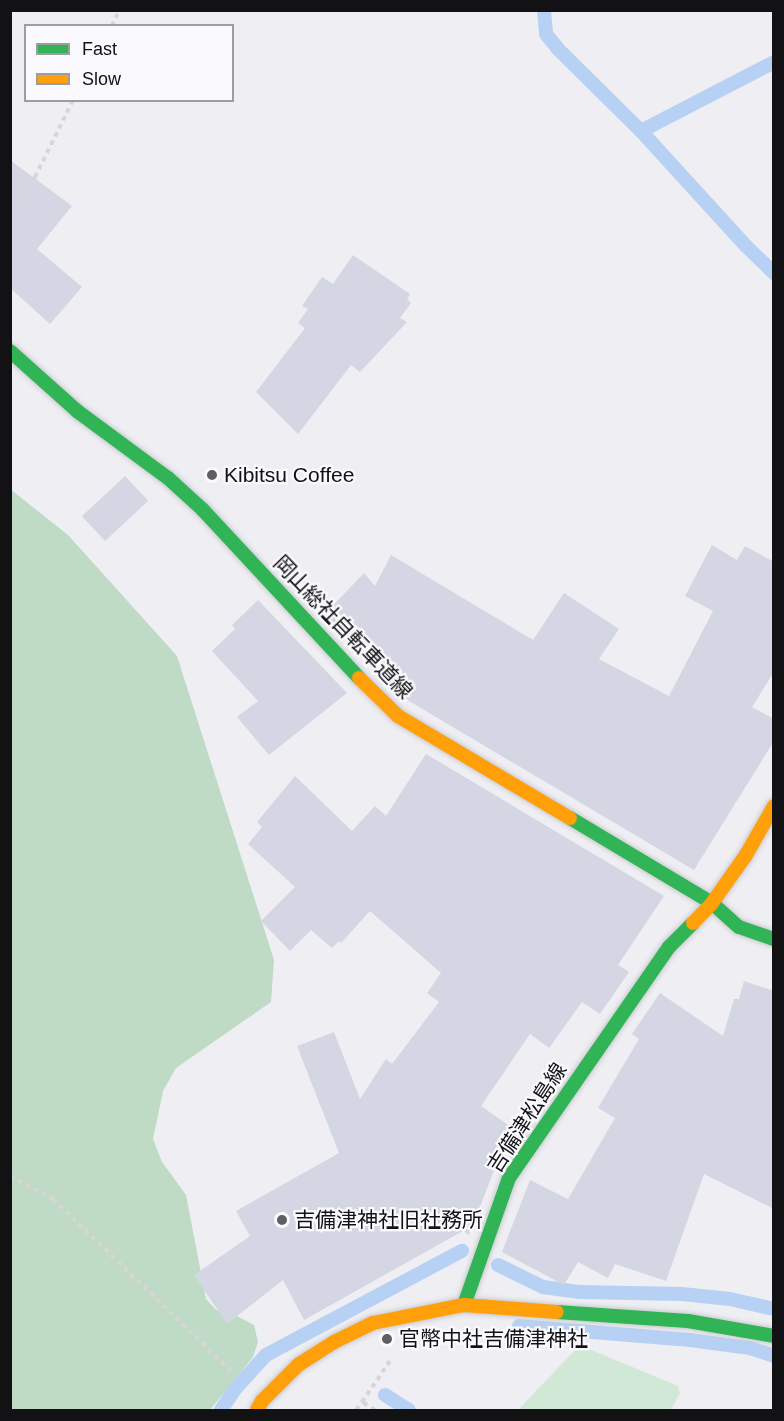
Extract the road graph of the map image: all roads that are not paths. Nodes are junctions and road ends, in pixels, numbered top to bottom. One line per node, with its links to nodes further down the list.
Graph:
1 (10, 351): 3 (main road, 岡山総社自転車道線)
2 (774, 806): 3 (main road, 吉備津松島線)
3 (712, 903): 4 (main road, 岡山総社自転車道線); 5 (main road, 吉備津松島線)
4 (774, 939)
5 (464, 1305): 6 (main road); 7 (main road)
6 (774, 1336)
7 (260, 1406)

